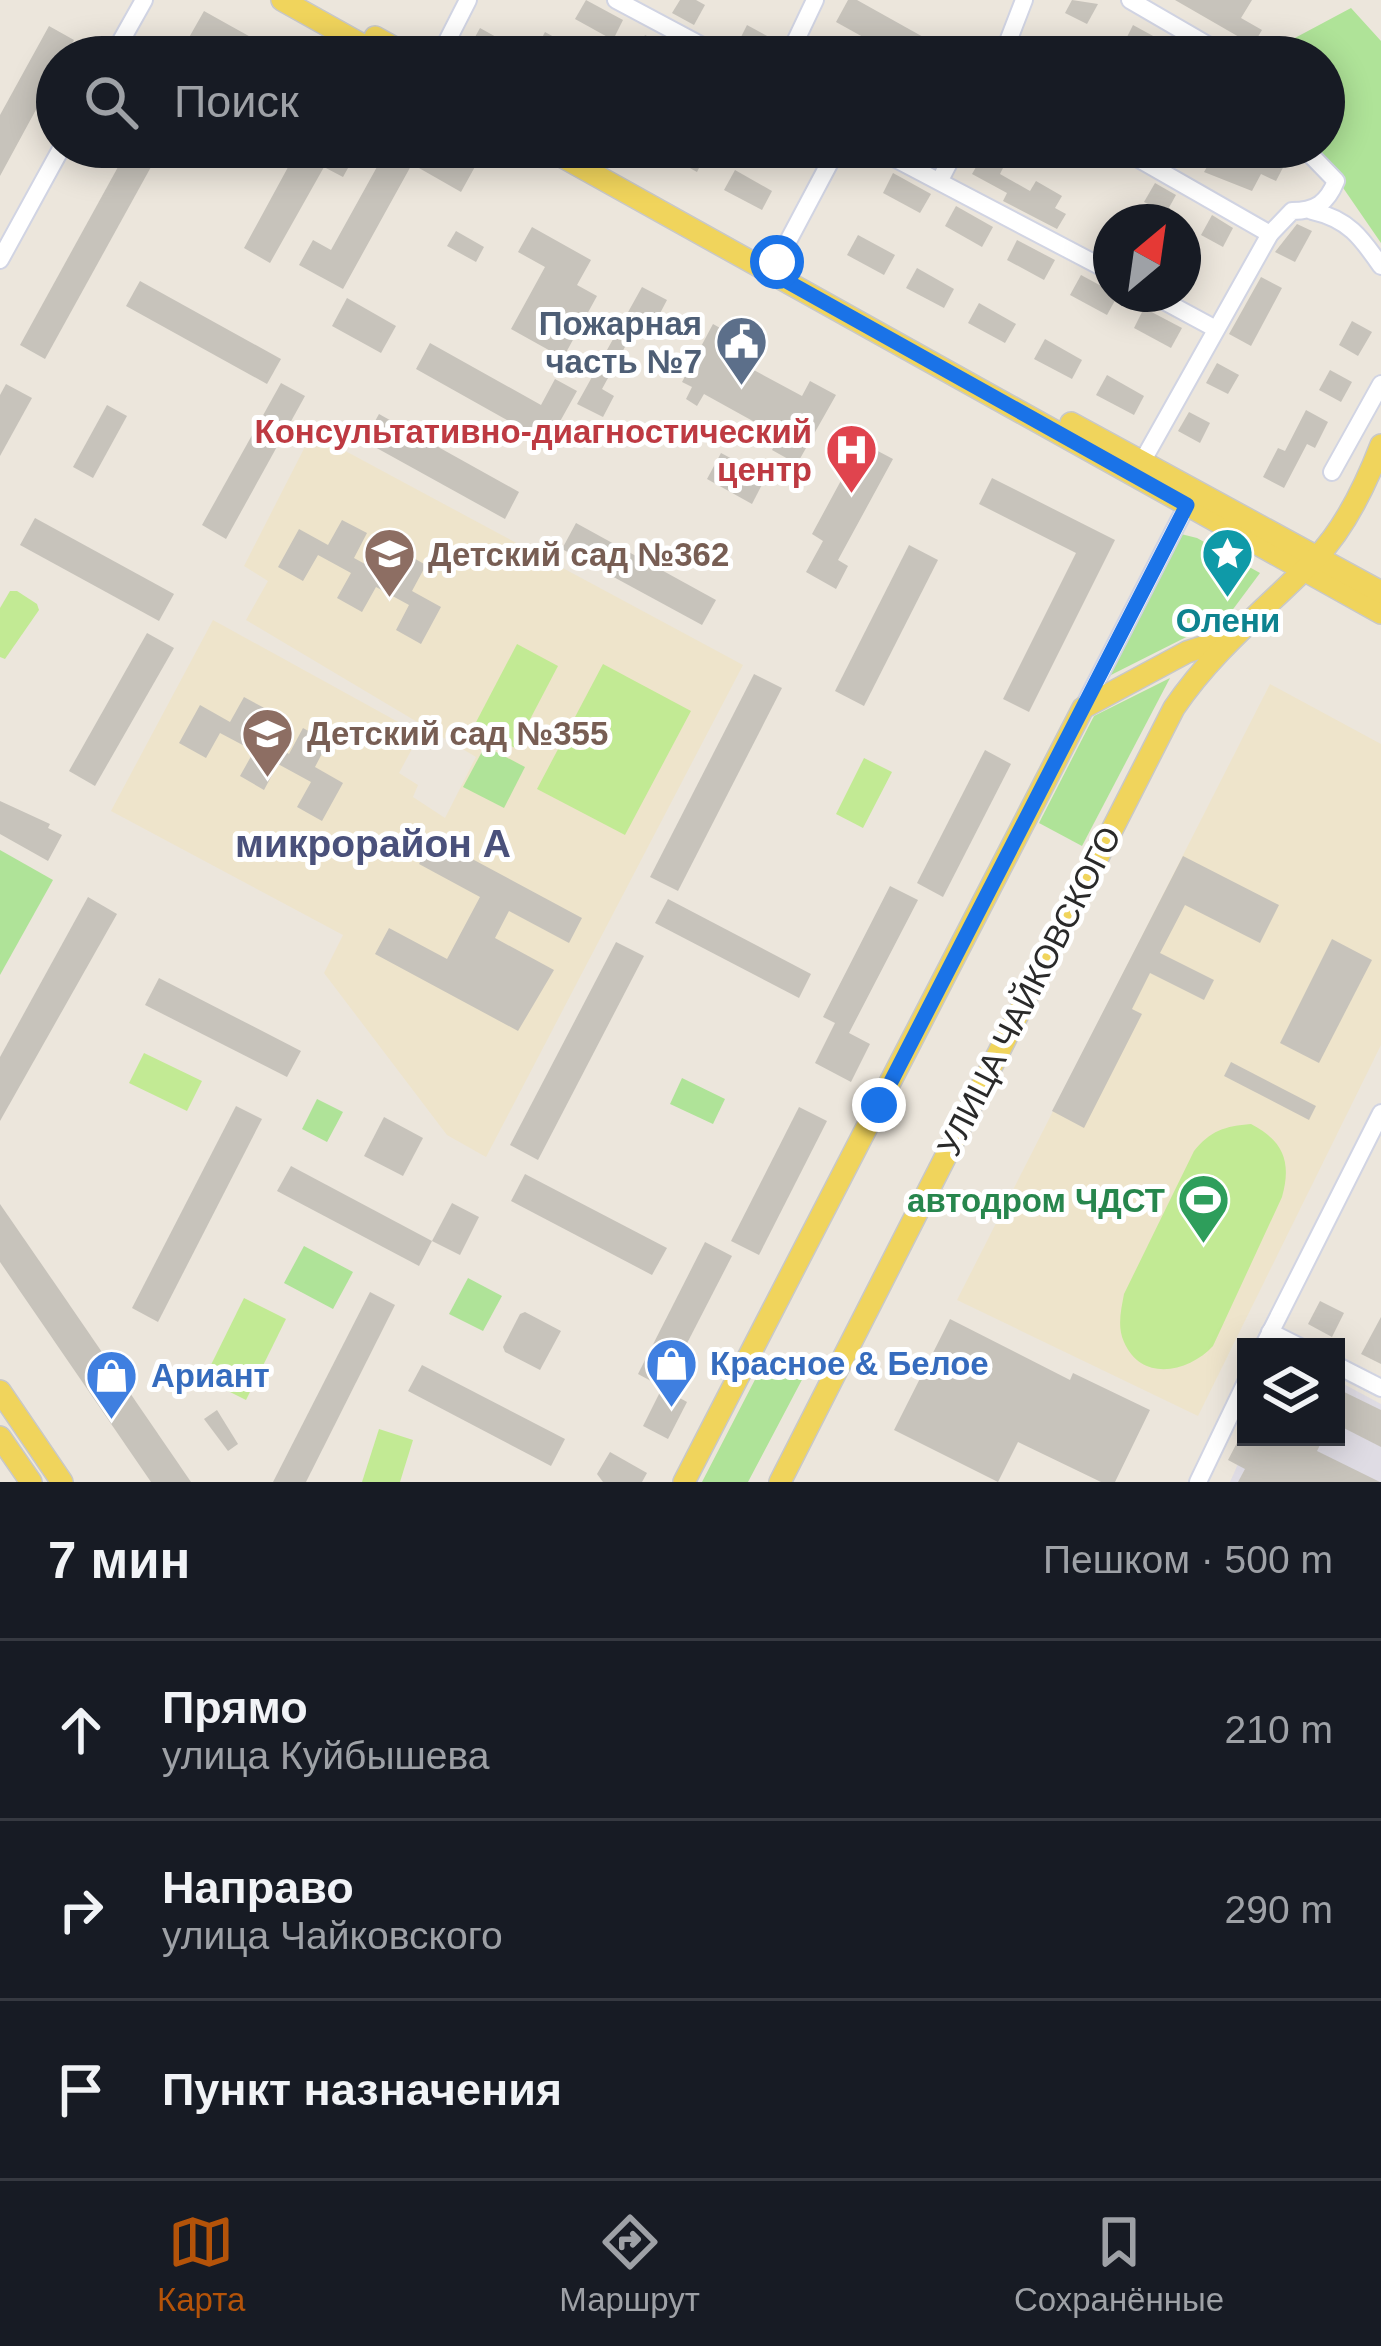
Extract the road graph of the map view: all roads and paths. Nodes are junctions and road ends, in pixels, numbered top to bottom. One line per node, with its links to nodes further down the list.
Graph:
1 (144, 0): 9 (street)
2 (282, 0): 10 (main road)
3 (310, 0): 11 (main road)
4 (468, 0): 12 (street)
5 (616, 0): 13 (street)
6 (815, 0): 14 (street)
7 (1024, 0): 15 (street)
8 (1130, 0): 16 (street)
9 (124, 36)
10 (346, 36)
11 (374, 36)
12 (450, 36)
13 (684, 36)
14 (798, 36)
15 (1010, 36)
16 (1192, 36)
17 (50, 168): 28 (street)
18 (585, 168): 31 (main road)
19 (607, 168): 31 (main road)
20 (827, 168): 31 (street)
21 (916, 168): 25 (street)
22 (946, 168): 25 (street)
23 (1155, 168): 27 (street)
24 (1323, 168): 26 (street)
25 (940, 180): 29 (street)
26 (1312, 211): 27 (street); 30 (street)
27 (1270, 234): 33 (street)
28 (0, 260)
29 (1093, 262)
30 (1381, 266)
31 (775, 268): 36 (main road); 38 (main road)
32 (1184, 312): 33 (street)
33 (1214, 328): 36 (street)
34 (1381, 384): 37 (street)
35 (1381, 445): 39 (main road, УЛИЦА ЧАЙКОВСКОГО)
36 (1142, 462): 39 (main road)
37 (1332, 472)
38 (1187, 505): 39 (main road); 43 (street)
39 (1311, 562): 40 (main road); 41 (main road); 42 (main road, УЛИЦА ЧАЙКОВСКОГО)
40 (1381, 592)
41 (1381, 613)
42 (1229, 638): 43 (main road, УЛИЦА ЧАЙКОВСКОГО); 54 (main road, УЛИЦА ЧАЙКОВСКОГО)
43 (1083, 708): 53 (main road)
44 (1381, 1113): 45 (street)
45 (1268, 1338)
46 (1345, 1370): 47 (street)
47 (1381, 1388)
48 (0, 1391): 52 (main road)
49 (1237, 1401): 55 (street)
50 (0, 1437): 51 (main road)
51 (32, 1482)
52 (62, 1482)
53 (684, 1482)
54 (780, 1482)
55 (1198, 1482)

